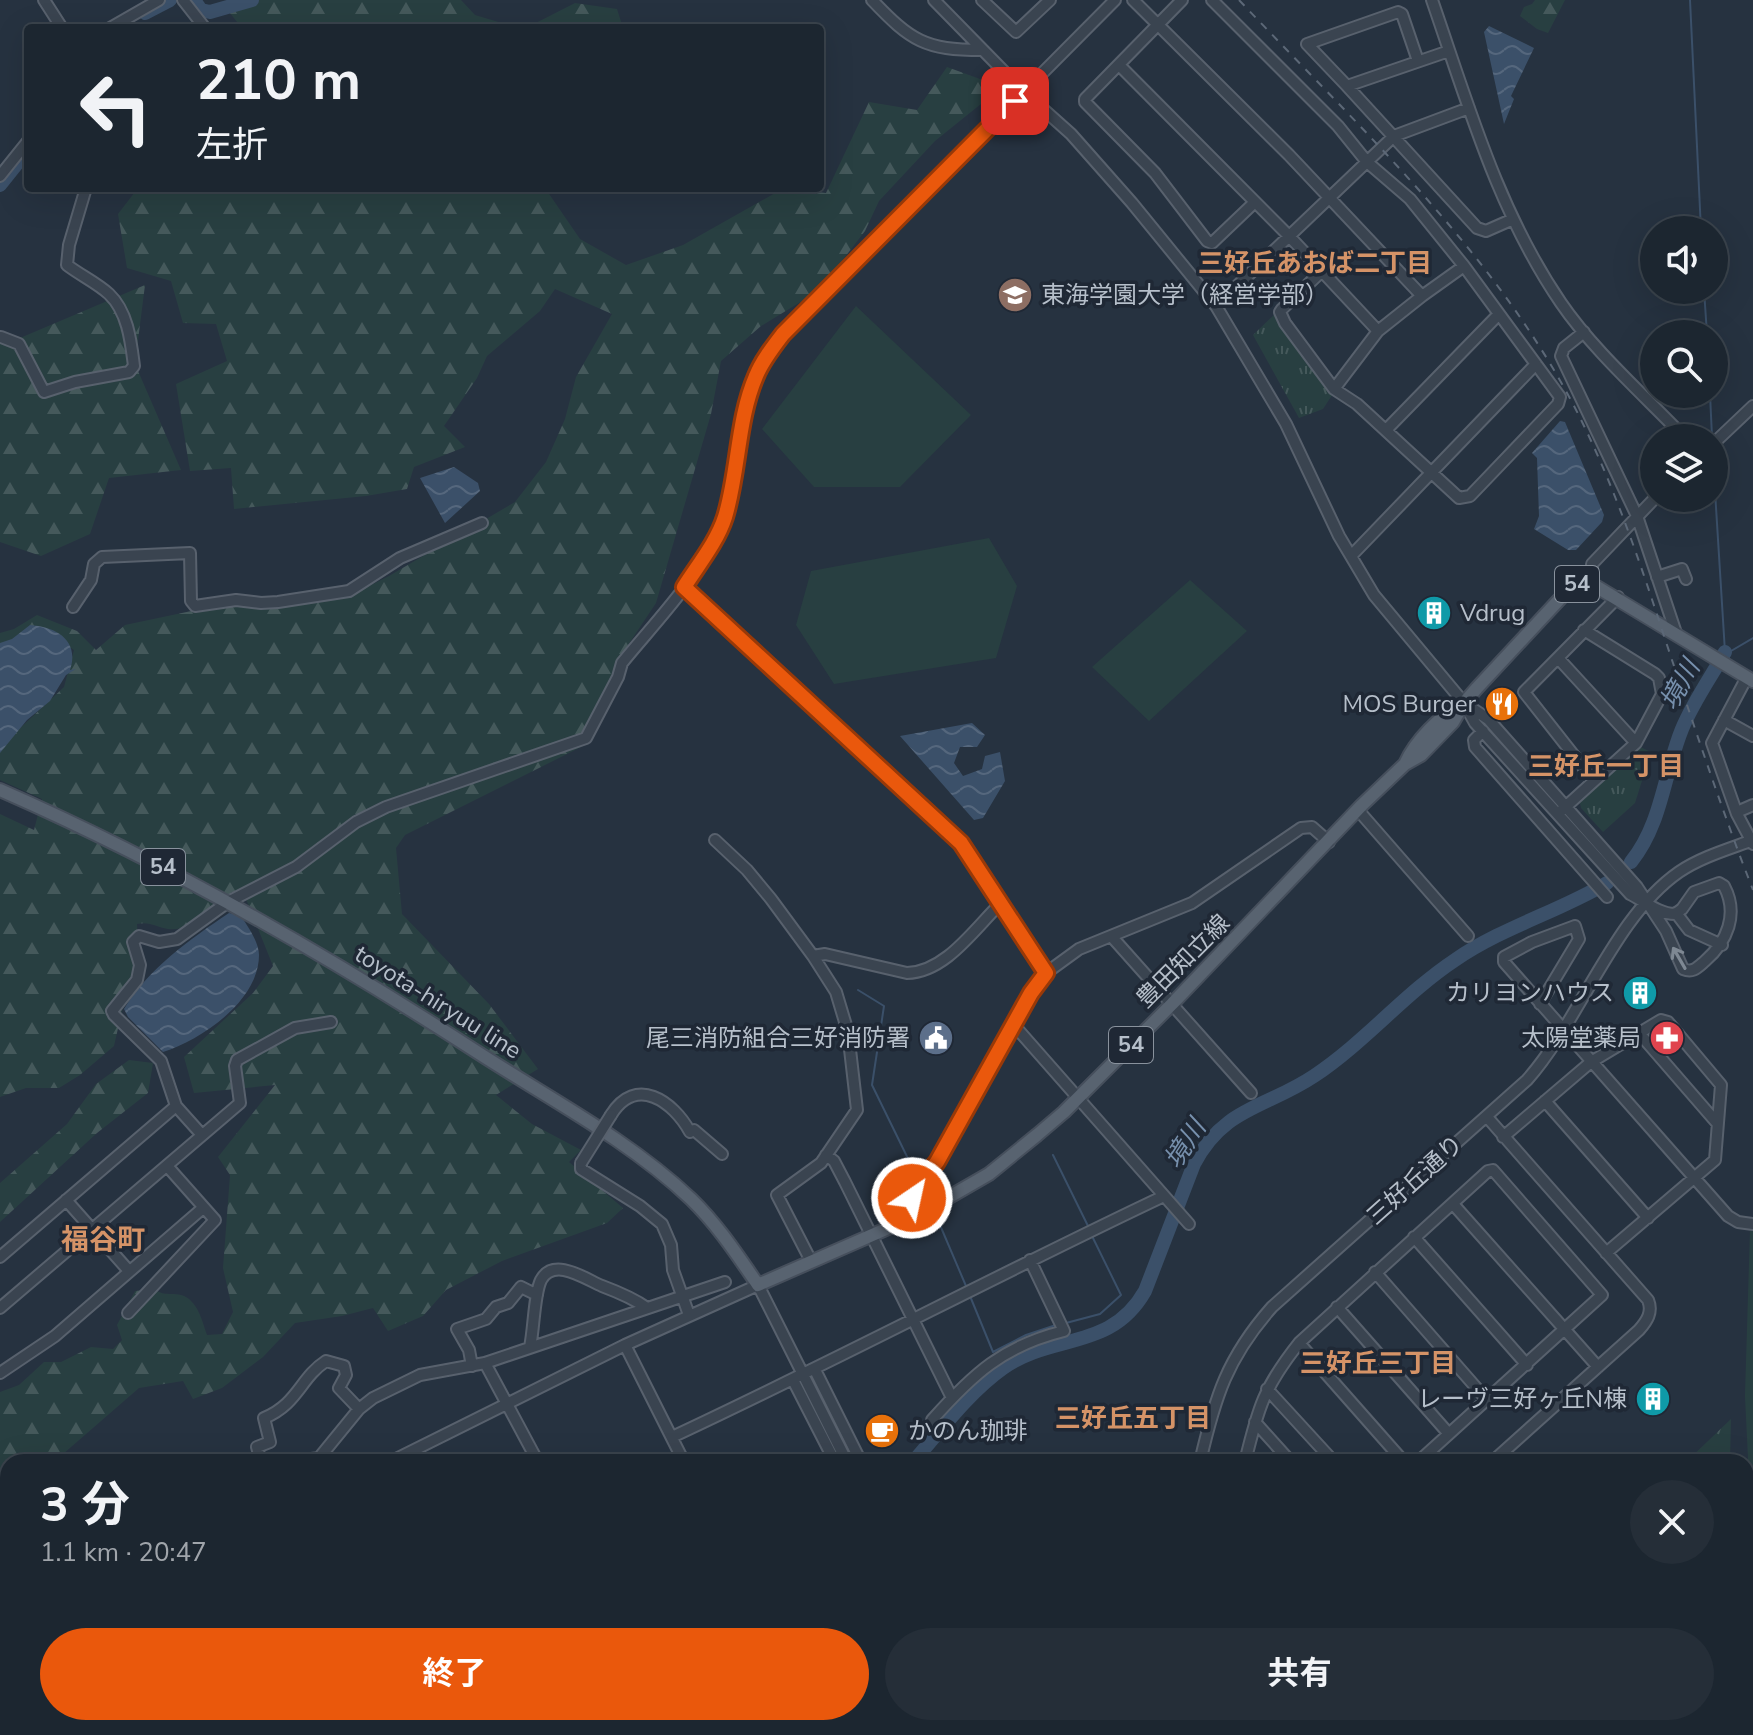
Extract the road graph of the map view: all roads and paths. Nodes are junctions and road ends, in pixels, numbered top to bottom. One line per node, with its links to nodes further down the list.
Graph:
1 (44, 0): 14 (street)
2 (159, 0): 13 (street)
3 (183, 0): 16 (street)
4 (872, 0): 18 (street)
5 (934, 0): 18 (street)
6 (982, 0): 7 (street)
7 (1050, 0)
8 (1115, 0): 23 (street)
9 (1133, 0): 17 (street)
10 (1182, 0): 17 (street)
11 (1212, 0): 27 (street)
12 (1432, 0): 19 (street)
13 (144, 4): 15 (street)
14 (59, 24)
15 (116, 24)
16 (202, 24)
17 (1158, 25): 21 (street); 30 (street)
18 (982, 50): 23 (street)
19 (1449, 51): 20 (street); 24 (street)
20 (1418, 61): 22 (street); 22 (street)
21 (1119, 65): 31 (street); 31 (street)
22 (1347, 86): 25 (street)
23 (1024, 92): 37 (street); 56 (street)
24 (1469, 108): 25 (street); 32 (street)
25 (1394, 136): 27 (street); 32 (street)
26 (24, 146): 28 (street)
27 (1367, 162): 30 (street); 34 (street)
28 (0, 176)
29 (85, 192): 41 (street)
30 (1330, 197): 33 (street); 36 (street)
31 (1255, 202): 33 (street)
32 (1511, 220): 40 (street)
33 (1289, 236): 35 (street); 37 (street)
34 (1464, 266): 36 (street); 38 (street)
35 (1322, 271): 39 (street); 43 (street)
36 (1422, 296): 39 (street)
37 (1216, 306): 52 (street)
38 (1499, 314): 42 (street); 46 (street)
39 (1378, 331): 43 (street)
40 (1584, 332): 45 (street); 50 (street)
41 (1, 337)
42 (1536, 364): 48 (street); 48 (street)
43 (1334, 389): 46 (street)
44 (1753, 406): 47 (street)
45 (1672, 424)
46 (1386, 430): 48 (street)
47 (1728, 430)
48 (1430, 474): 52 (street)
49 (1641, 512): 50 (street)
50 (1637, 516): 53 (street); 55 (street)
51 (482, 523): 58 (street)
52 (1351, 556): 63 (street)
53 (1657, 577): 54 (street); 60 (street)
54 (1686, 579)
55 (1592, 584): 57 (main road, 54); 63 (main road, 54)
56 (684, 587): 78 (street); 80 (street)
57 (1618, 597): 59 (street); 60 (main road, 54)
58 (73, 607)
59 (1584, 630): 61 (street); 67 (street)
60 (1676, 633): 62 (main road, 54)
61 (1558, 658): 67 (street); 68 (street)
62 (1745, 676): 64 (street)
63 (1464, 703): 65 (street); 71 (main road, 豊田知立線 / 54); 72 (street)
64 (1724, 720): 66 (street); 73 (street)
65 (1483, 731): 72 (street); 77 (street)
66 (1753, 736)
67 (1636, 743): 68 (street)
68 (1594, 781): 72 (street)
69 (0, 790): 78 (main road, toyota-hiryuu line / 54)
70 (1753, 805): 73 (street)
71 (1358, 810): 75 (main road, 豊田知立線 / 54); 82 (street)
72 (1562, 810): 79 (street)
73 (1737, 812): 76 (street)
74 (715, 840): 85 (street)
75 (1329, 842): 83 (street); 87 (main road, 豊田知立線 / 54)
76 (1753, 842): 79 (street, 三好丘通り)
77 (1607, 897)
78 (228, 902): 97 (street); 124 (main road, toyota-hiryuu line / 54)
79 (1645, 902): 81 (street); 84 (street, one-way to 79); 91 (street, 三好丘通り)
80 (1001, 903): 85 (street); 86 (street)
81 (1676, 913): 84 (street); 84 (street)
82 (1468, 936)
83 (1112, 937): 86 (street); 87 (street)
84 (1722, 945)
85 (813, 956): 103 (street)
86 (1046, 973): 90 (street)
87 (1172, 1004): 94 (street); 95 (main road, 豊田知立線 / 54)
88 (1540, 1004): 88 (street); 91 (street)
89 (331, 1022): 100 (street)
90 (1013, 1024): 95 (street); 110 (street)
91 (1564, 1030): 93 (street); 98 (street, 三好丘通り)
92 (1639, 1033): 93 (street); 99 (street); 99 (street)
93 (1591, 1062): 96 (street); 105 (street)
94 (1251, 1093)
95 (1078, 1098): 106 (street); 110 (main road, 豊田知立線 / 54)
96 (1545, 1101): 101 (street); 111 (street)
97 (176, 1106): 100 (street); 107 (street)
98 (1487, 1117): 101 (street); 161 (street, 三好丘通り)
99 (1717, 1123): 105 (street)
100 (202, 1135): 104 (street)
101 (1503, 1137): 117 (street)
102 (722, 1154): 126 (street, bridge)
103 (826, 1155): 115 (street); 120 (street)
104 (168, 1167): 109 (street); 114 (street)
105 (1693, 1179): 111 (street); 113 (street)
106 (1166, 1199): 112 (street); 119 (street)
107 (66, 1200): 114 (street); 118 (street)
108 (1453, 1204): 116 (street); 133 (street); 133 (street)
109 (203, 1208): 121 (street); 130 (street)
110 (918, 1215): 115 (main road, 豊田知立線 / 54)
111 (1648, 1218): 117 (street)
112 (1187, 1223)
113 (1753, 1224)
114 (92, 1230): 121 (street); 127 (street)
115 (870, 1234): 120 (main road, 豊田知立線 / 54); 132 (street)
116 (1414, 1237): 122 (street); 138 (street)
117 (1606, 1253): 140 (street)
118 (0, 1257)
119 (1030, 1260): 132 (street); 145 (street)
120 (811, 1261): 124 (main road, 54)
121 (129, 1271): 142 (street)
122 (1375, 1272): 128 (street); 146 (street)
123 (725, 1282): 126 (street)
124 (758, 1285): 131 (street); 143 (street)
125 (537, 1295): 129 (street); 136 (street); 139 (street)
126 (683, 1297): 129 (street); 131 (street)
127 (2, 1304)
128 (1337, 1307): 134 (street); 151 (street)
129 (647, 1308): 136 (street)
130 (128, 1313)
131 (689, 1315): 135 (street)
132 (912, 1320): 141 (street); 145 (street)
133 (1565, 1329): 138 (street); 140 (street)
134 (1299, 1343): 144 (street); 165 (street)
135 (625, 1345): 147 (street); 152 (street)
136 (530, 1347): 137 (street)
137 (485, 1363): 139 (street); 147 (street)
138 (1527, 1365): 146 (street)
139 (472, 1366): 148 (street)
140 (1598, 1367): 167 (street)
141 (815, 1370): 143 (street); 160 (street)
142 (0, 1373)
143 (798, 1377): 152 (street); 158 (street); 159 (street)
144 (1267, 1389): 150 (street); 164 (street)
145 (952, 1398): 149 (street)
146 (1487, 1400): 151 (street)
147 (505, 1404): 155 (street); 156 (street)
148 (359, 1409): 153 (street); 154 (street)
149 (932, 1420)
150 (1255, 1422): 162 (street); 163 (street)
151 (1449, 1434): 166 (street)
152 (672, 1437): 157 (street)
153 (259, 1454)
154 (325, 1454)
155 (406, 1454)
156 (533, 1454)
157 (680, 1454)
158 (832, 1454)
159 (842, 1454)
160 (857, 1454)
161 (1202, 1454)
162 (1247, 1454)
163 (1284, 1454)
164 (1327, 1454)
165 (1397, 1454)
166 (1427, 1454)
167 (1501, 1454)

